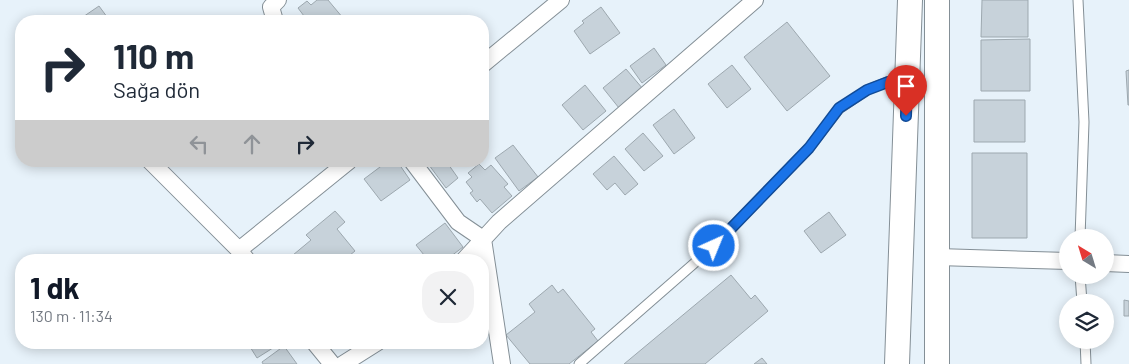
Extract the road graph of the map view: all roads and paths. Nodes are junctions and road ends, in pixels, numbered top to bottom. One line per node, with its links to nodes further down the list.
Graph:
1 (278, 0): 7 (street)
2 (561, 0): 8 (street)
3 (755, 0): 14 (street)
4 (910, 0): 9 (main road)
5 (937, 0): 19 (main road)
6 (1078, 0): 13 (lane)
7 (273, 15)
8 (489, 59)
9 (907, 78): 30 (lane); 31 (main road)
10 (156, 167): 15 (street)
11 (342, 167): 16 (street)
12 (417, 167): 14 (street)
13 (1080, 229)
14 (483, 239): 17 (street); 18 (street)
15 (242, 254)
16 (244, 254)
17 (469, 254)
18 (485, 254)
19 (938, 256): 20 (street); 32 (main road)
20 (1059, 261)
21 (1114, 263): 22 (street)
22 (1129, 264)
23 (489, 278): 29 (street)
24 (320, 349): 28 (street)
25 (368, 349): 27 (street)
26 (1085, 349): 33 (lane)
27 (348, 362)
28 (332, 364)
29 (502, 364)
30 (579, 364)
31 (897, 364)
32 (937, 364)
33 (1086, 364)

